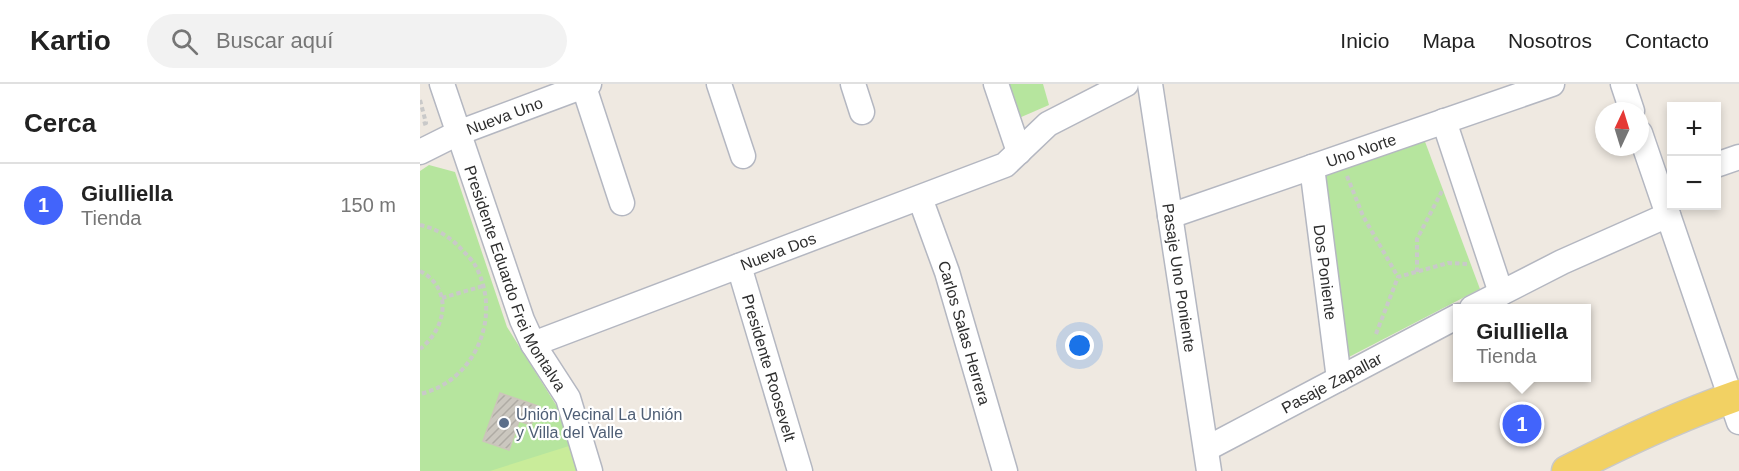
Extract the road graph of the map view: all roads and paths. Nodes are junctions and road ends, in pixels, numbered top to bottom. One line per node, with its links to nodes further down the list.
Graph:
1 (442, 84): 15 (street, Presidente Eduardo Frei Montalva)
2 (719, 84): 19 (street)
3 (853, 84): 12 (street)
4 (996, 84): 18 (street)
5 (1126, 84): 18 (street, Nueva Dos)
6 (1150, 84): 29 (street, Pasaje Uno Poniente)
7 (1552, 84): 13 (street, Uno Norte)
8 (1623, 84): 11 (street)
9 (585, 85): 15 (street, Nueva Uno); 27 (street)
10 (420, 100): 14 (path)
11 (1629, 102)
12 (862, 112)
13 (1444, 121): 20 (street, Uno Norte); 22 (street)
14 (420, 126)
15 (458, 133): 17 (street, Nueva Uno); 41 (street, Presidente Eduardo Frei Montalva)
16 (1649, 151): 25 (street)
17 (420, 152)
18 (1019, 152): 26 (street, Nueva Dos)
19 (743, 156)
20 (1340, 157): 24 (street, Uno Norte); 35 (path)
21 (1739, 157): 23 (street)
22 (1457, 162): 31 (street); 34 (path)
23 (1721, 163)
24 (1312, 167): 29 (street, Uno Norte); 44 (street, Dos Poniente)
25 (1665, 184): 28 (street)
26 (920, 198): 32 (street, Nueva Dos); 50 (street, Carlos Salas Herrera)
27 (622, 203)
28 (1668, 215): 37 (street); 46 (street)
29 (1170, 216): 47 (street, Pasaje Uno Poniente)
30 (420, 225): 36 (path)
31 (1491, 264): 34 (path); 37 (street)
32 (739, 266): 41 (street, Nueva Dos); 49 (street, Presidente Roosevelt)
33 (420, 271): 38 (path)
34 (1417, 272): 35 (path)
35 (1398, 277): 43 (path)
36 (483, 286): 38 (path); 45 (path)
37 (1501, 293): 39 (street)
38 (442, 298): 42 (path)
39 (1481, 304)
40 (1453, 319): 43 (street, Pasaje Zapallar)
41 (533, 344): 48 (street, Presidente Eduardo Frei Montalva)
42 (420, 349)
43 (1364, 365): 44 (street, Pasaje Zapallar)
44 (1339, 379): 47 (street, Pasaje Zapallar)
45 (420, 394)
46 (1736, 405): 51 (main road)
47 (1207, 460)
48 (590, 471)
49 (800, 471)
50 (1005, 471)
51 (1566, 471)

